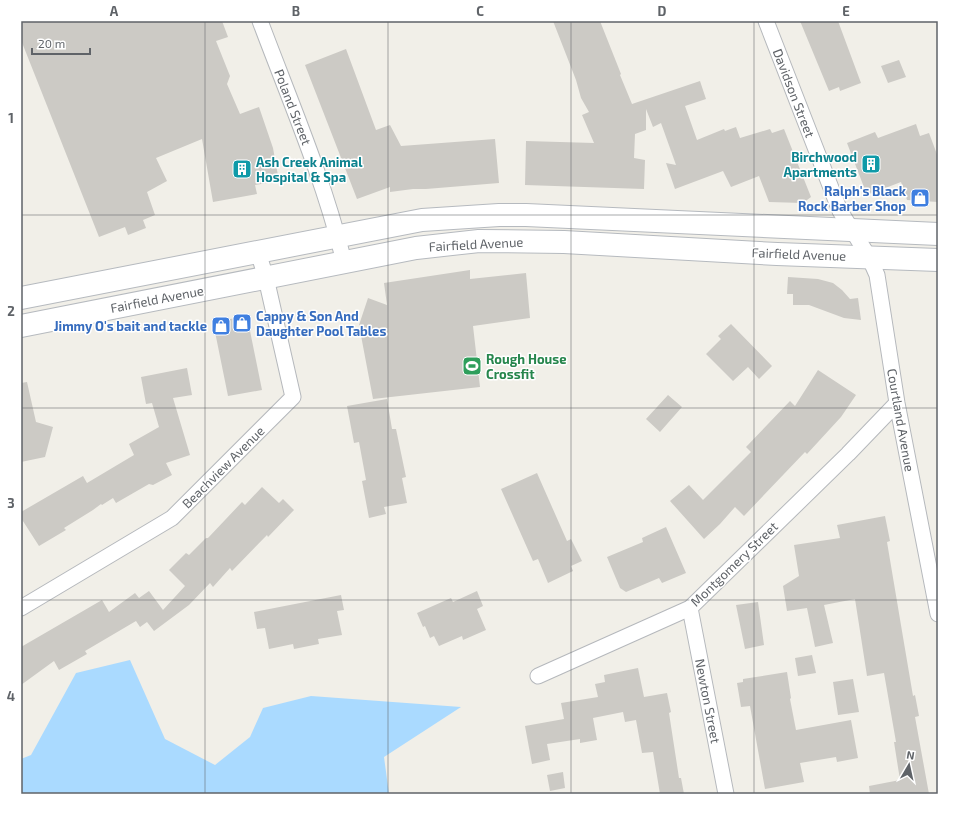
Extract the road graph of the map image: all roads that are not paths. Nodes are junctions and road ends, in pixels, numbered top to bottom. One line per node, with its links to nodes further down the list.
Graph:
1 (260, 21): 7 (street, Poland Street)
2 (766, 21): 5 (street, Davidson Street)
3 (526, 215): 4 (main road, Fairfield Avenue); 7 (main road, Fairfield Avenue); 8 (main road)
4 (712, 224): 5 (main road, Fairfield Avenue); 9 (main road)
5 (853, 230): 6 (main road, Fairfield Avenue); 11 (street, Courtland Avenue)
6 (938, 234)
7 (338, 236): 10 (main road, Fairfield Avenue); 13 (street, Poland Street)
8 (525, 242): 9 (main road, Fairfield Avenue); 13 (main road, Fairfield Avenue)
9 (711, 250): 11 (main road, Fairfield Avenue)
10 (258, 252): 14 (street, Beachview Avenue); 15 (main road, Fairfield Avenue)
11 (869, 257): 12 (main road, Fairfield Avenue); 19 (street, Courtland Avenue)
12 (938, 260)
13 (344, 262): 14 (main road, Fairfield Avenue)
14 (266, 278): 17 (main road, Fairfield Avenue); 20 (street, Beachview Avenue)
15 (78, 286): 16 (main road, Fairfield Avenue); 17 (main road)
16 (26, 297): 18 (main road)
17 (84, 313): 18 (main road, Fairfield Avenue)
18 (30, 324)
19 (897, 403): 21 (street, Montgomery Street); 22 (street, Courtland Avenue)
20 (21, 608)
21 (690, 608): 23 (street, Montgomery Street); 24 (street, Newton Street)
22 (938, 614)
23 (538, 676)
24 (726, 794)

